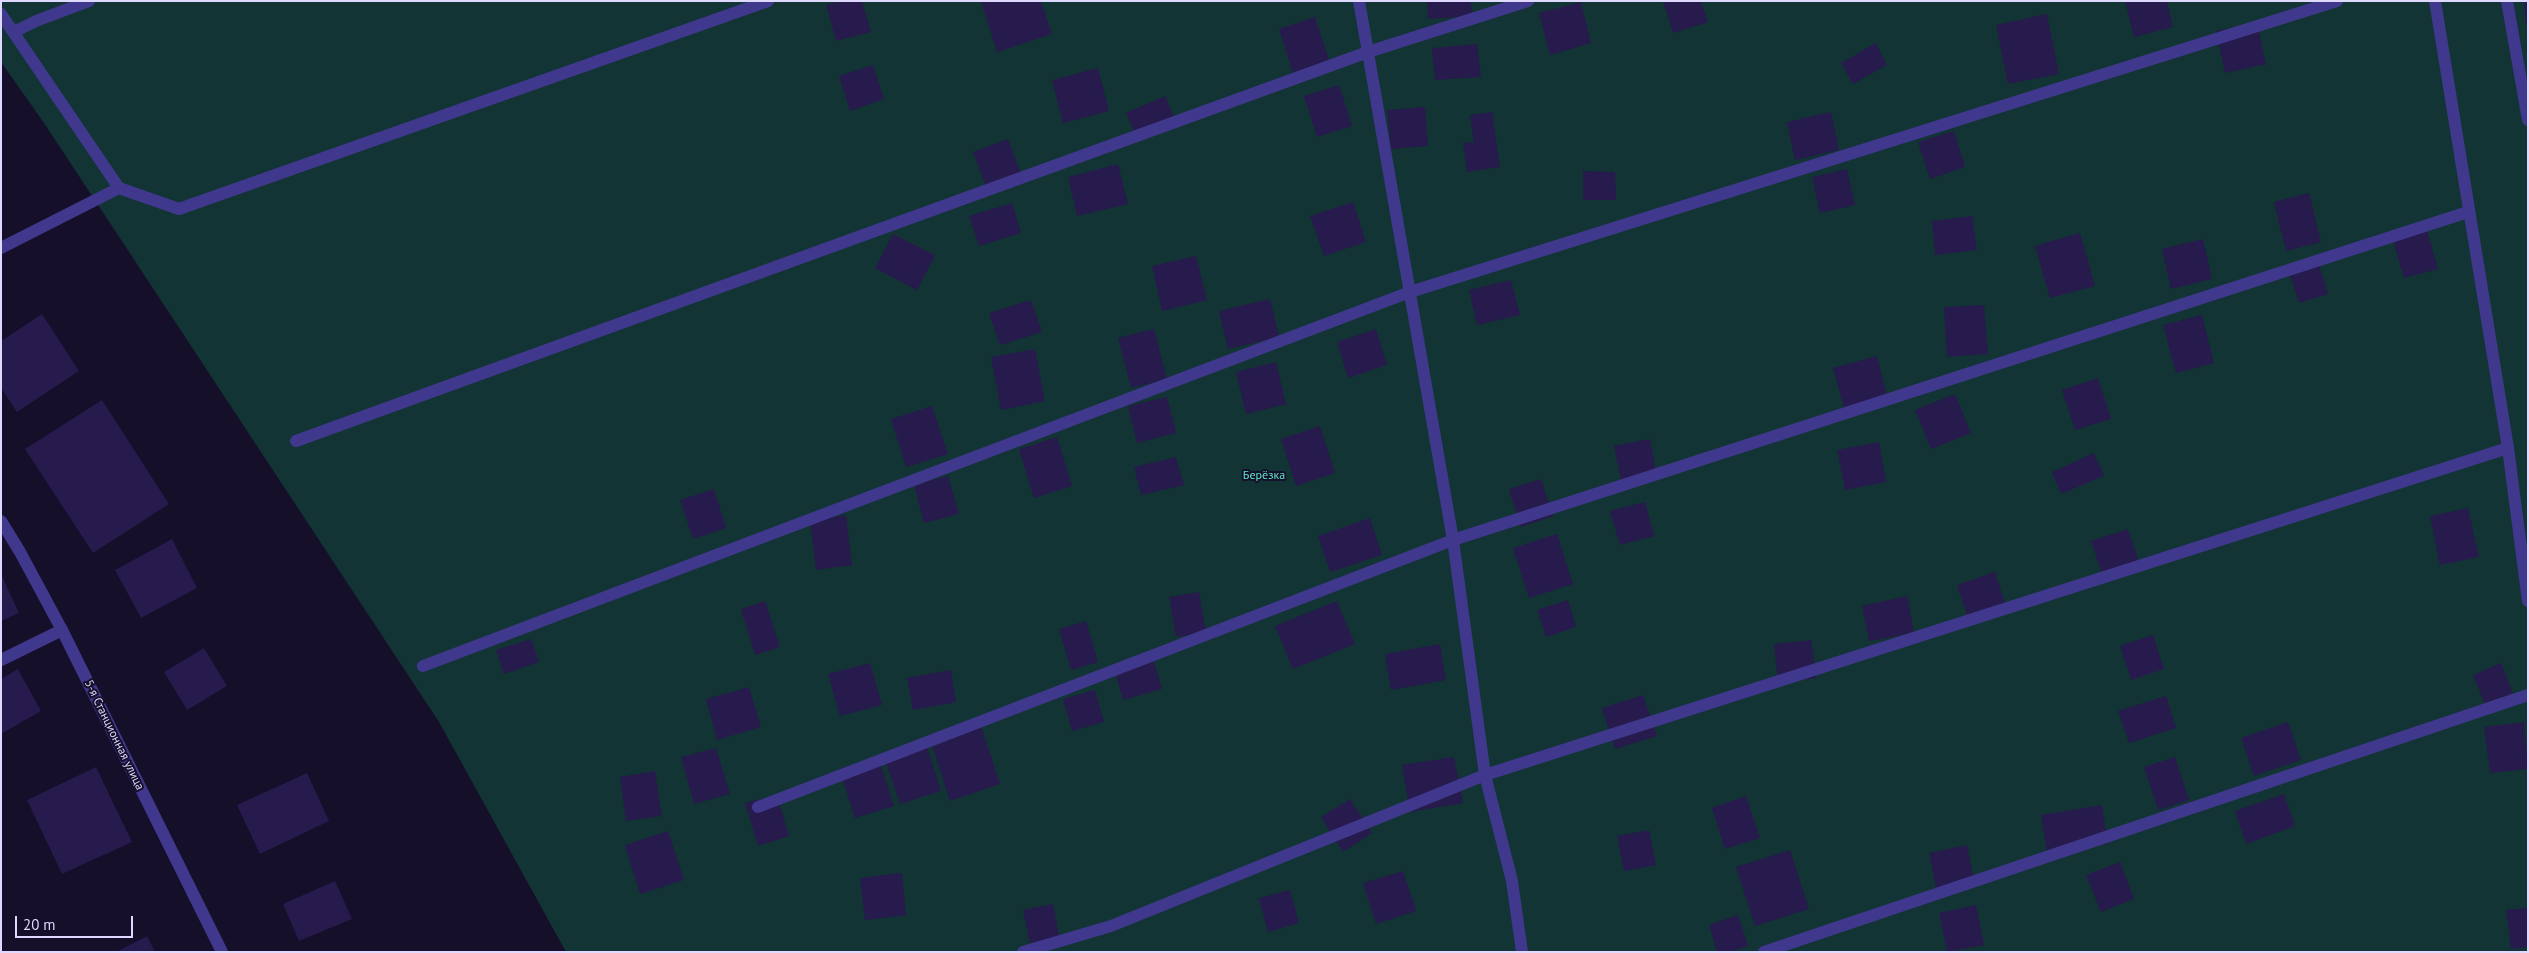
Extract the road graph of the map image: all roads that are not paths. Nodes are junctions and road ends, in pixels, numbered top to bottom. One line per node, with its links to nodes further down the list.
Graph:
1 (89, 1): 9 (street)
2 (768, 1): 12 (street)
3 (1359, 1): 10 (street)
4 (1528, 1): 10 (street)
5 (2337, 1): 15 (street)
6 (2435, 1): 13 (street)
7 (2507, 1): 11 (street)
8 (1, 14): 9 (street)
9 (14, 32): 12 (street)
10 (1368, 52): 15 (street); 16 (street)
11 (2528, 120)
12 (119, 188): 14 (street)
13 (2468, 212): 17 (street); 19 (street)
14 (1, 248)
15 (1410, 292): 19 (street); 23 (street)
16 (296, 441)
17 (2508, 448): 20 (street); 25 (street)
18 (1, 521): 21 (street, 5-я Станционная улица)
19 (1453, 540): 25 (street); 26 (street)
20 (2528, 601)
21 (62, 630): 22 (street); 27 (street, 5-я Станционная улица)
22 (1, 660)
23 (423, 666)
24 (2528, 695): 30 (street)
25 (1485, 775): 28 (street); 29 (street)
26 (758, 807)
27 (222, 952)
28 (1024, 952)
29 (1522, 952)
30 (1764, 952)

